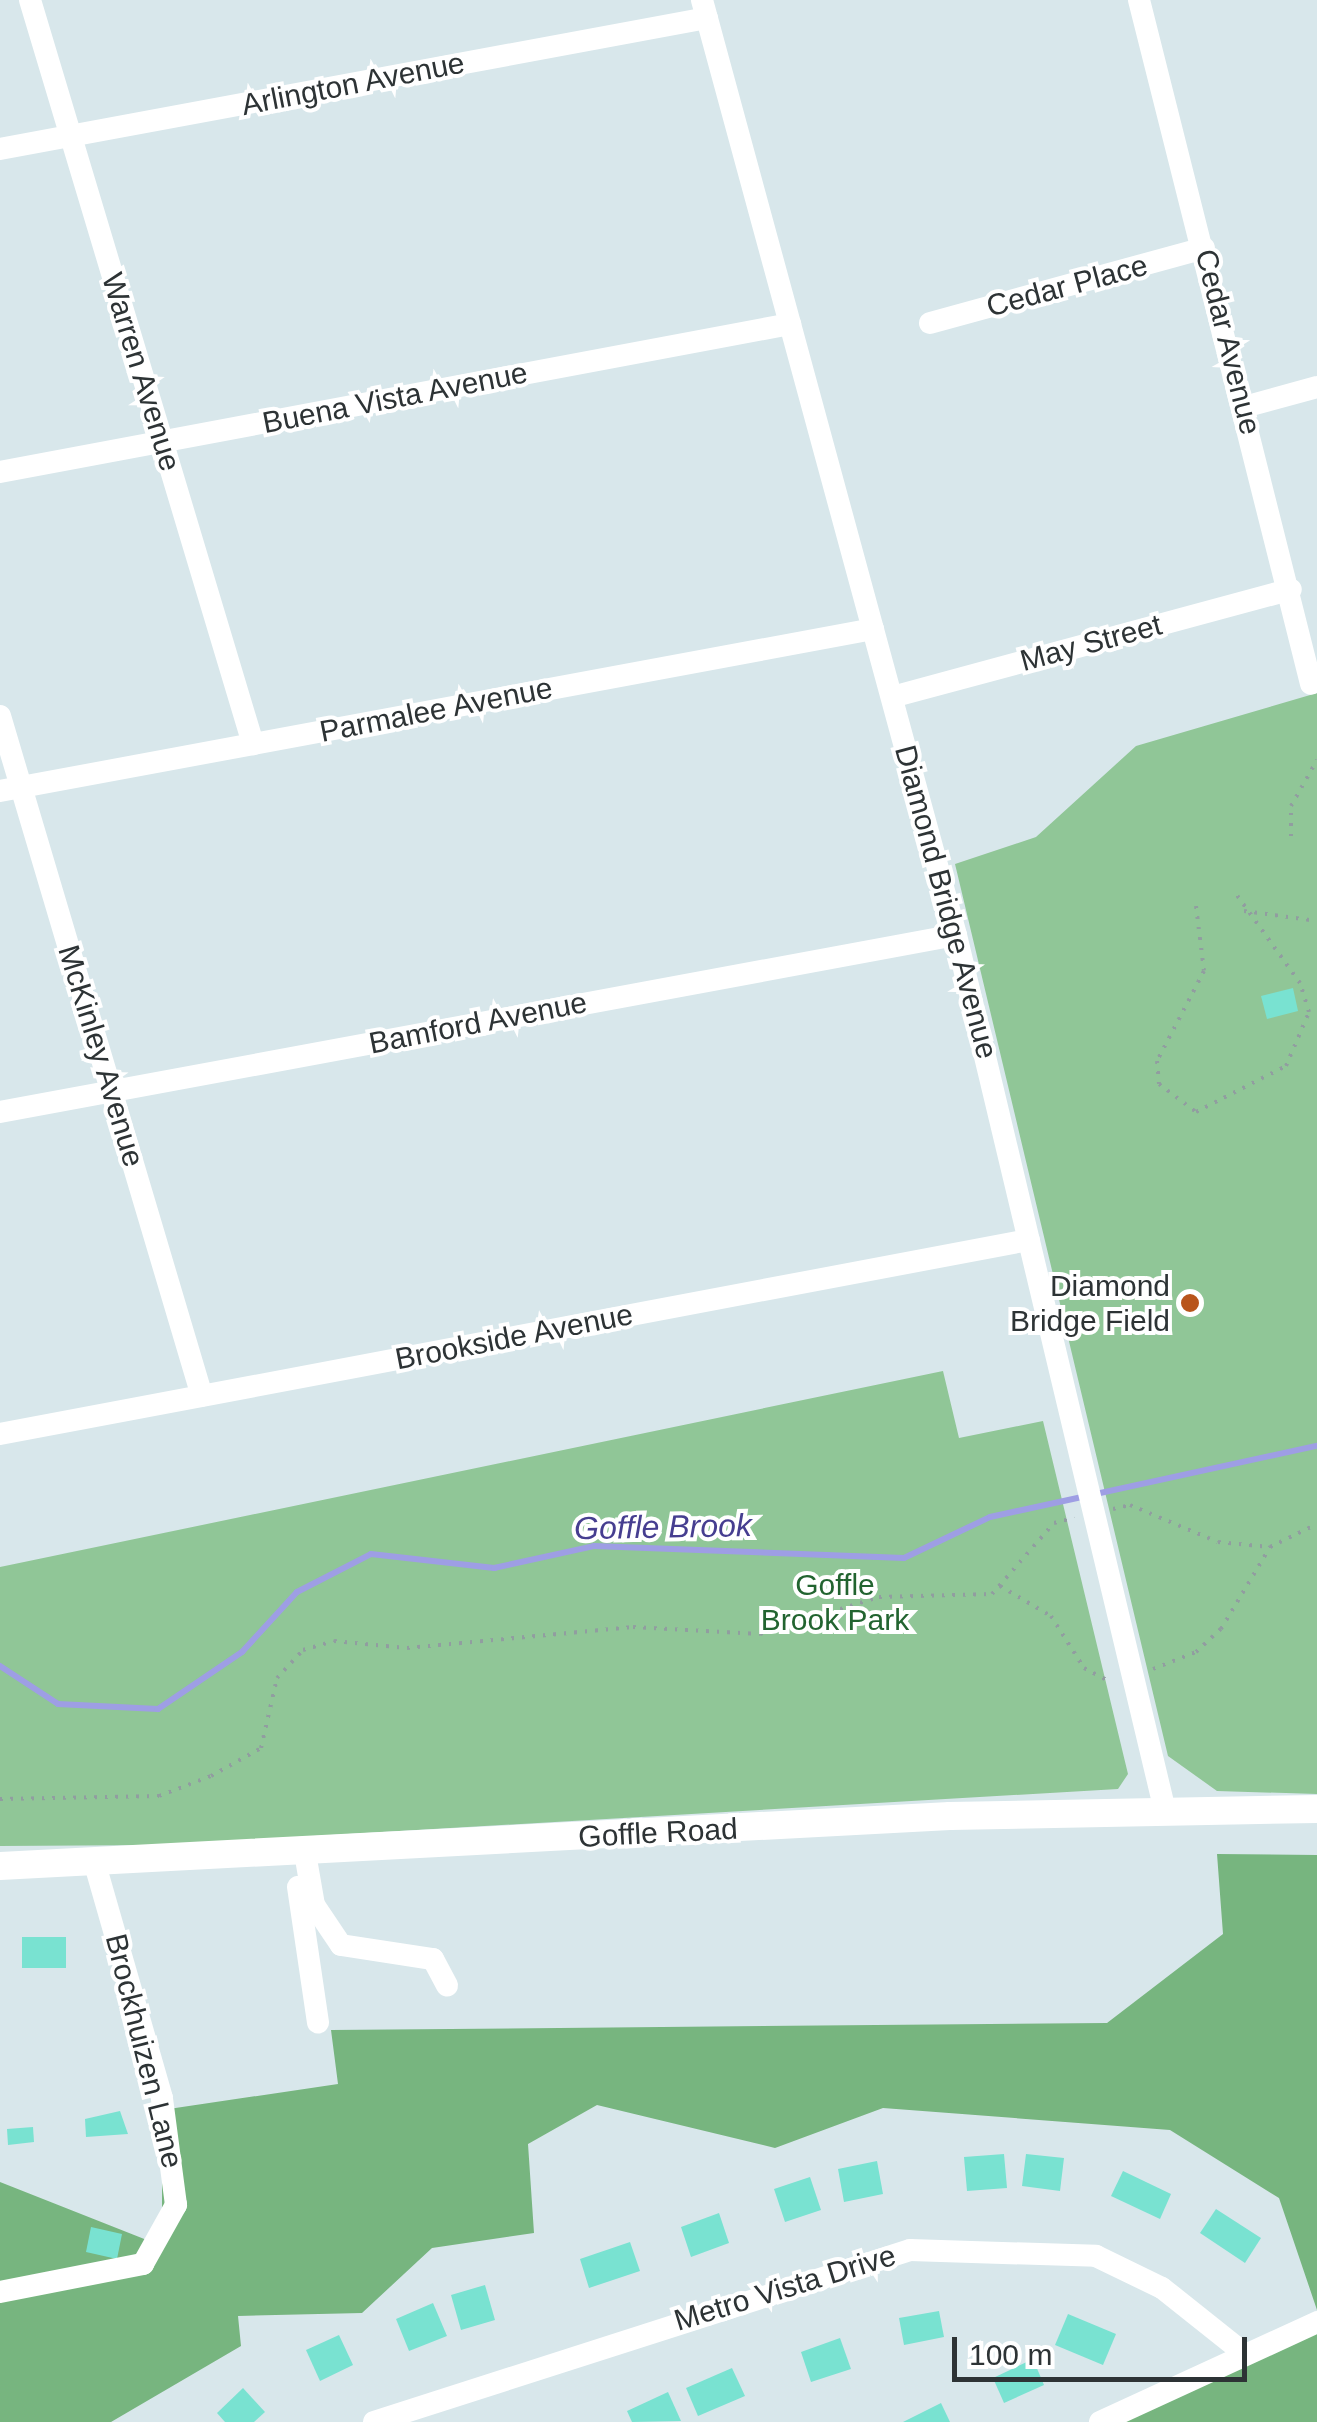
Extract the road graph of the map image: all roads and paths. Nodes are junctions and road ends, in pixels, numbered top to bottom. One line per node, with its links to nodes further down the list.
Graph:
1 (30, 0): 4 (street, Warren Avenue)
2 (1140, 0): 6 (street, Cedar Avenue)
3 (704, 9): 4 (street, Arlington Avenue); 7 (street, Diamond Bridge Avenue)
4 (71, 136): 5 (street, Arlington Avenue); 11 (street, Warren Avenue)
5 (0, 150)
6 (1204, 248): 8 (street, Cedar Place); 10 (street, Cedar Avenue)
7 (790, 324): 11 (street, Buena Vista Avenue); 14 (street, Diamond Bridge Avenue)
8 (930, 324)
9 (1317, 388): 10 (street)
10 (1244, 406): 13 (street, Cedar Avenue)
11 (162, 441): 12 (street, Buena Vista Avenue); 18 (street, Warren Avenue)
12 (0, 472)
13 (1290, 589): 15 (street, Cedar Avenue); 16 (street, May Street)
14 (873, 629): 16 (street, Diamond Bridge Avenue); 18 (street, Parmalee Avenue)
15 (1311, 684)
16 (892, 697): 26 (street, Diamond Bridge Avenue)
17 (0, 716): 20 (street, McKinley Avenue)
18 (252, 744): 20 (street, Parmalee Avenue)
19 (1317, 760): 21 (path)
20 (11, 790): 27 (street, McKinley Avenue)
21 (1291, 836)
22 (1236, 894): 24 (path)
23 (1196, 906): 24 (path)
24 (1244, 911): 25 (path)
25 (1317, 921)
26 (956, 934): 27 (street, Bamford Avenue); 29 (street, Diamond Bridge Avenue)
27 (112, 1091): 28 (street, Bamford Avenue); 30 (street, McKinley Avenue)
28 (0, 1112)
29 (1028, 1240): 30 (street, Brookside Avenue); 39 (street, Diamond Bridge Avenue)
30 (202, 1396): 31 (street, Brookside Avenue)
31 (0, 1434)
32 (1317, 1524): 33 (path)
33 (1270, 1547): 34 (path); 35 (path)
34 (1000, 1586): 36 (path); 37 (path)
35 (1149, 1671)
36 (1105, 1679)
37 (0, 1798)
38 (1317, 1809): 39 (main road, Goffle Road)
39 (1165, 1811): 40 (main road, Goffle Road)
40 (299, 1854): 41 (main road, Goffle Road); 43 (street); 44 (street)
41 (95, 1864): 42 (main road, Goffle Road); 45 (street, Brockhuizen Lane)
42 (0, 1866)
43 (447, 1985)
44 (318, 2022)
45 (0, 2292)
46 (1317, 2322): 47 (street)
47 (1240, 2350): 48 (street, Metro Vista Drive); 49 (street)
48 (374, 2422)
49 (1100, 2422)

